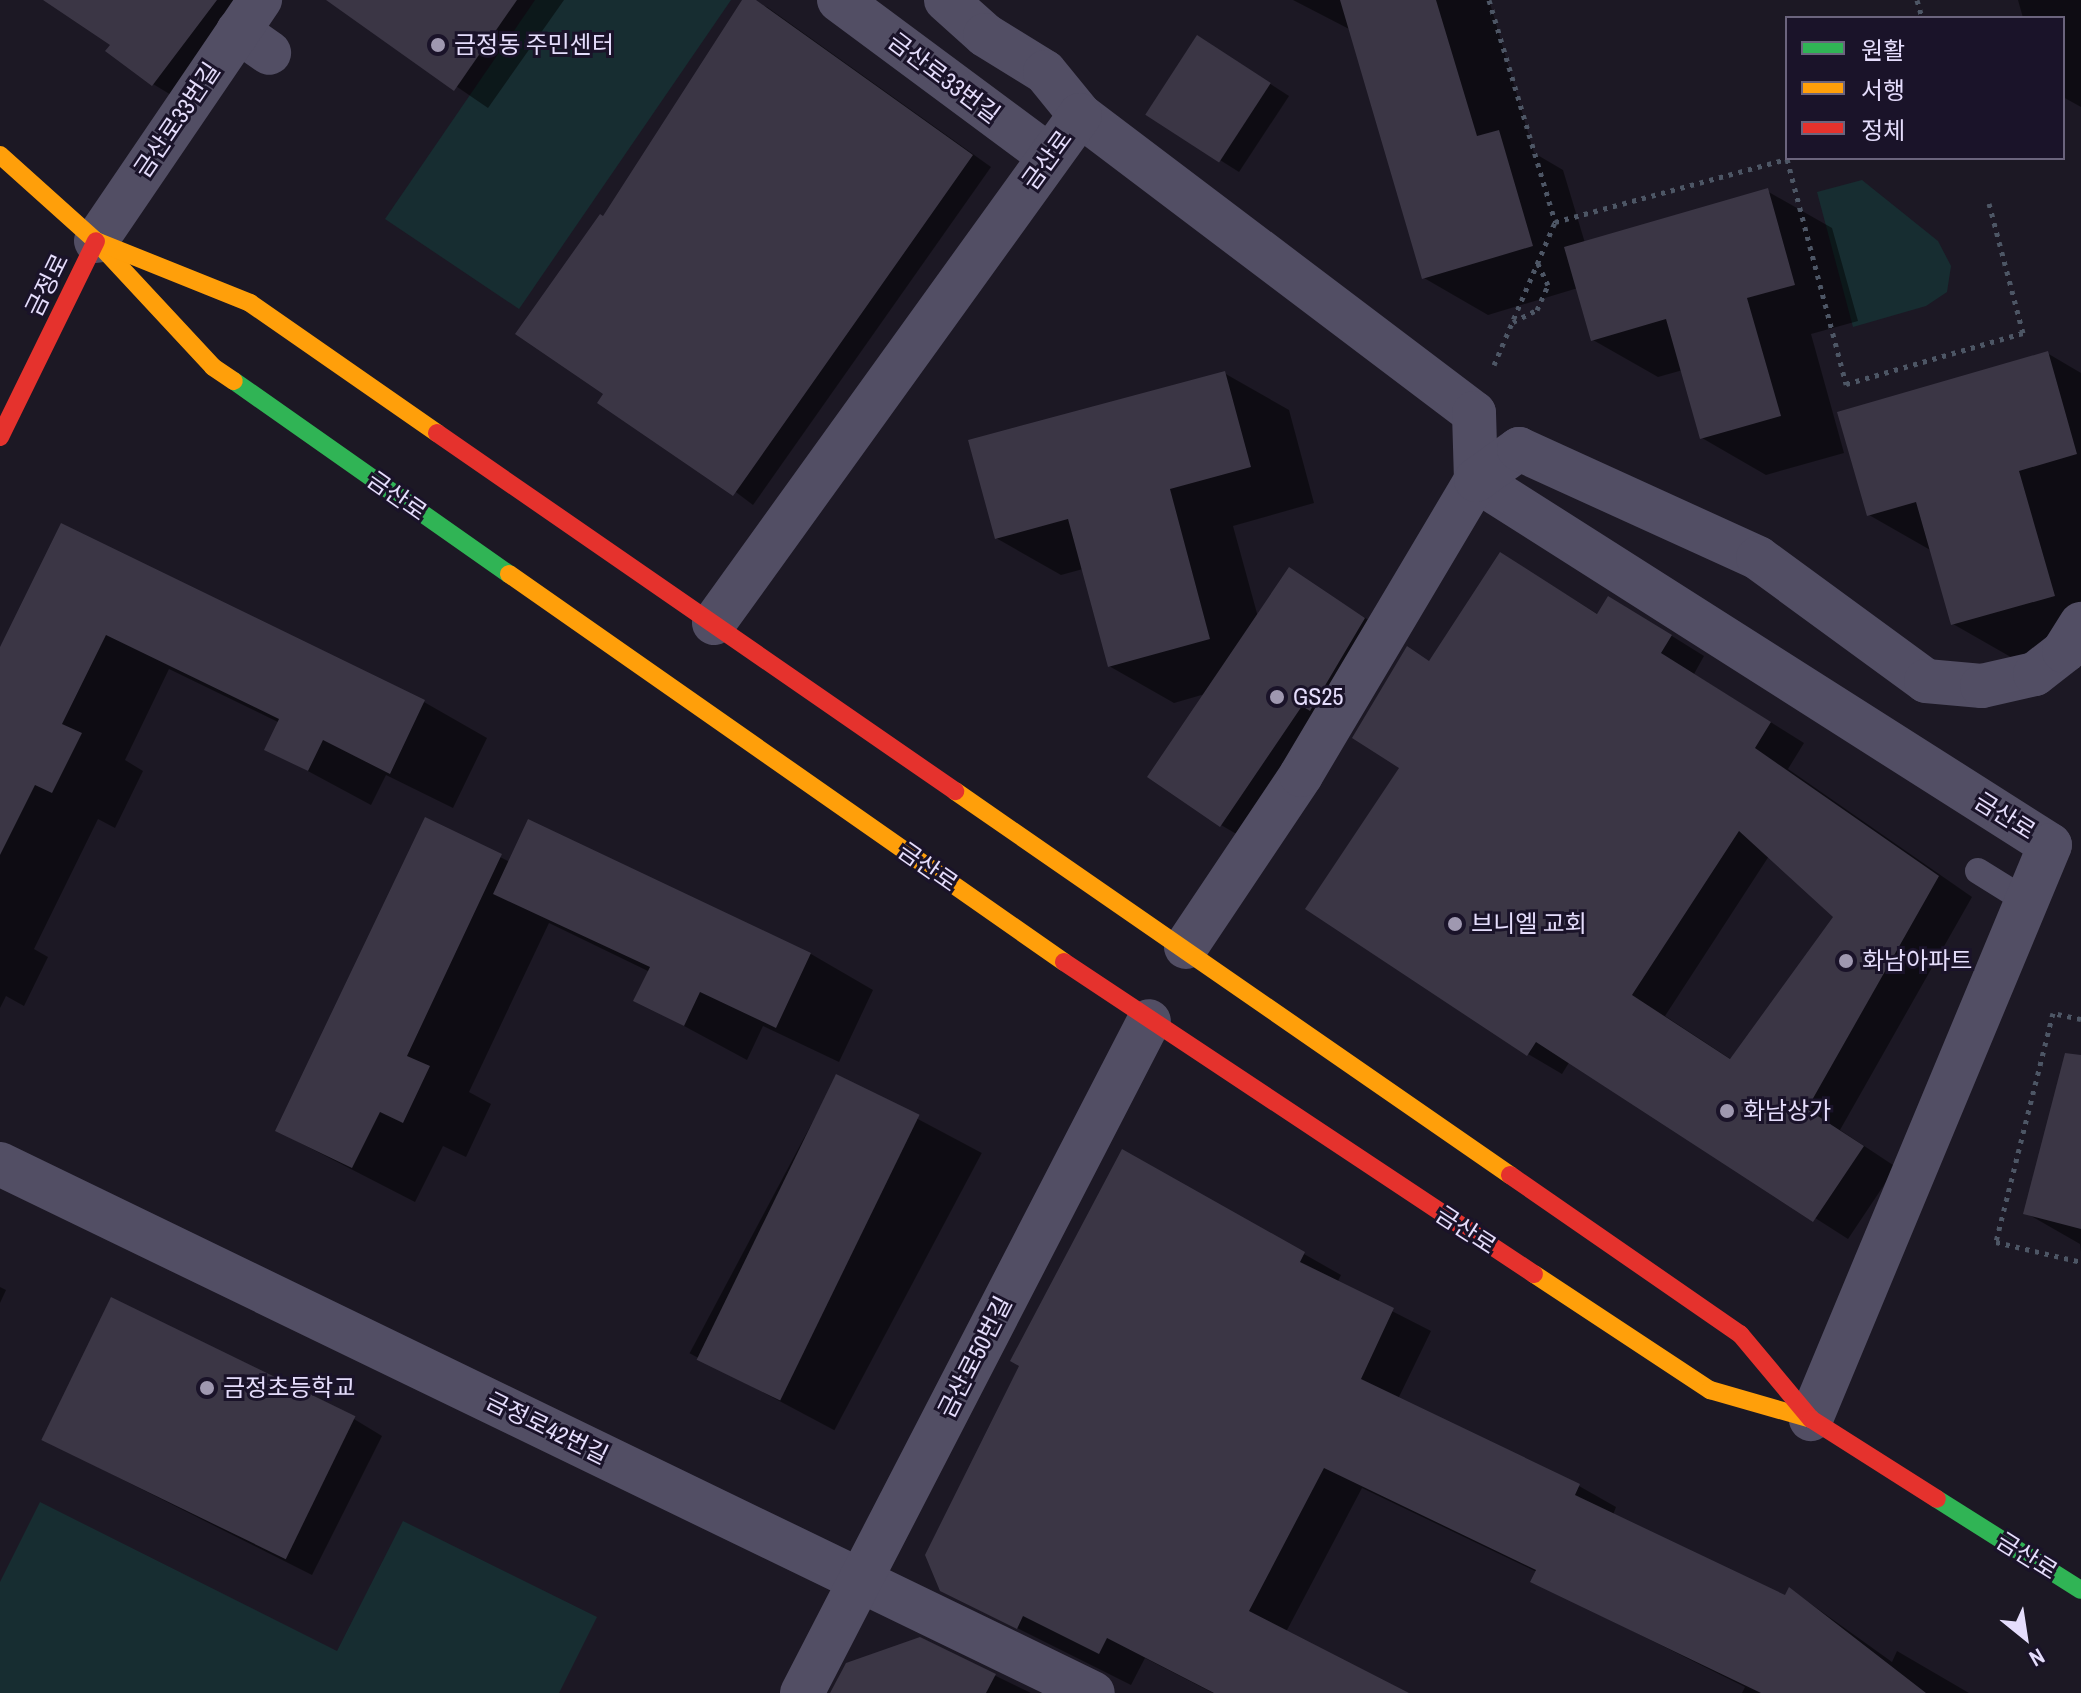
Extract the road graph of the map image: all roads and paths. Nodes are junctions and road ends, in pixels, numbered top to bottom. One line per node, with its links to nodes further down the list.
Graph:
1 (839, 0): 7 (street, 금산로33번길)
2 (946, 0): 5 (street)
3 (1489, 0): 11 (path)
4 (255, 28): 12 (street, 금산로33번길)
5 (1080, 115): 7 (street, 금산로); 15 (street, 금산로)
6 (0, 155): 12 (street, 금산로)
7 (1049, 156): 18 (street, 금산로)
8 (1785, 160): 11 (path)
9 (1787, 160): 10 (path)
10 (1989, 203)
11 (1555, 222): 13 (path)
12 (96, 241): 16 (street, 금정로); 18 (street, 금산로); 24 (street, 금산로)
13 (1536, 260): 14 (path); 14 (path)
14 (1512, 323): 15 (path)
15 (1474, 413): 17 (street)
16 (0, 437)
17 (1476, 480): 19 (street); 21 (street, 금산로); 22 (street)
18 (714, 623): 22 (street, 금산로)
19 (2081, 624)
20 (1978, 871): 21 (lane)
21 (2028, 902): 27 (street, 금산로)
22 (1186, 947): 27 (street, 금산로)
23 (2081, 1019): 26 (path)
24 (1149, 1021): 27 (street, 금산로); 28 (street, 금산로50번길)
25 (0, 1164): 28 (street, 금정로42번길)
26 (2081, 1262)
27 (1811, 1419): 29 (street, 금산로)
28 (860, 1578): 30 (street, 금산로50번길); 31 (street, 금정로42번길)
29 (2081, 1590)
30 (802, 1693)
31 (1093, 1693)

